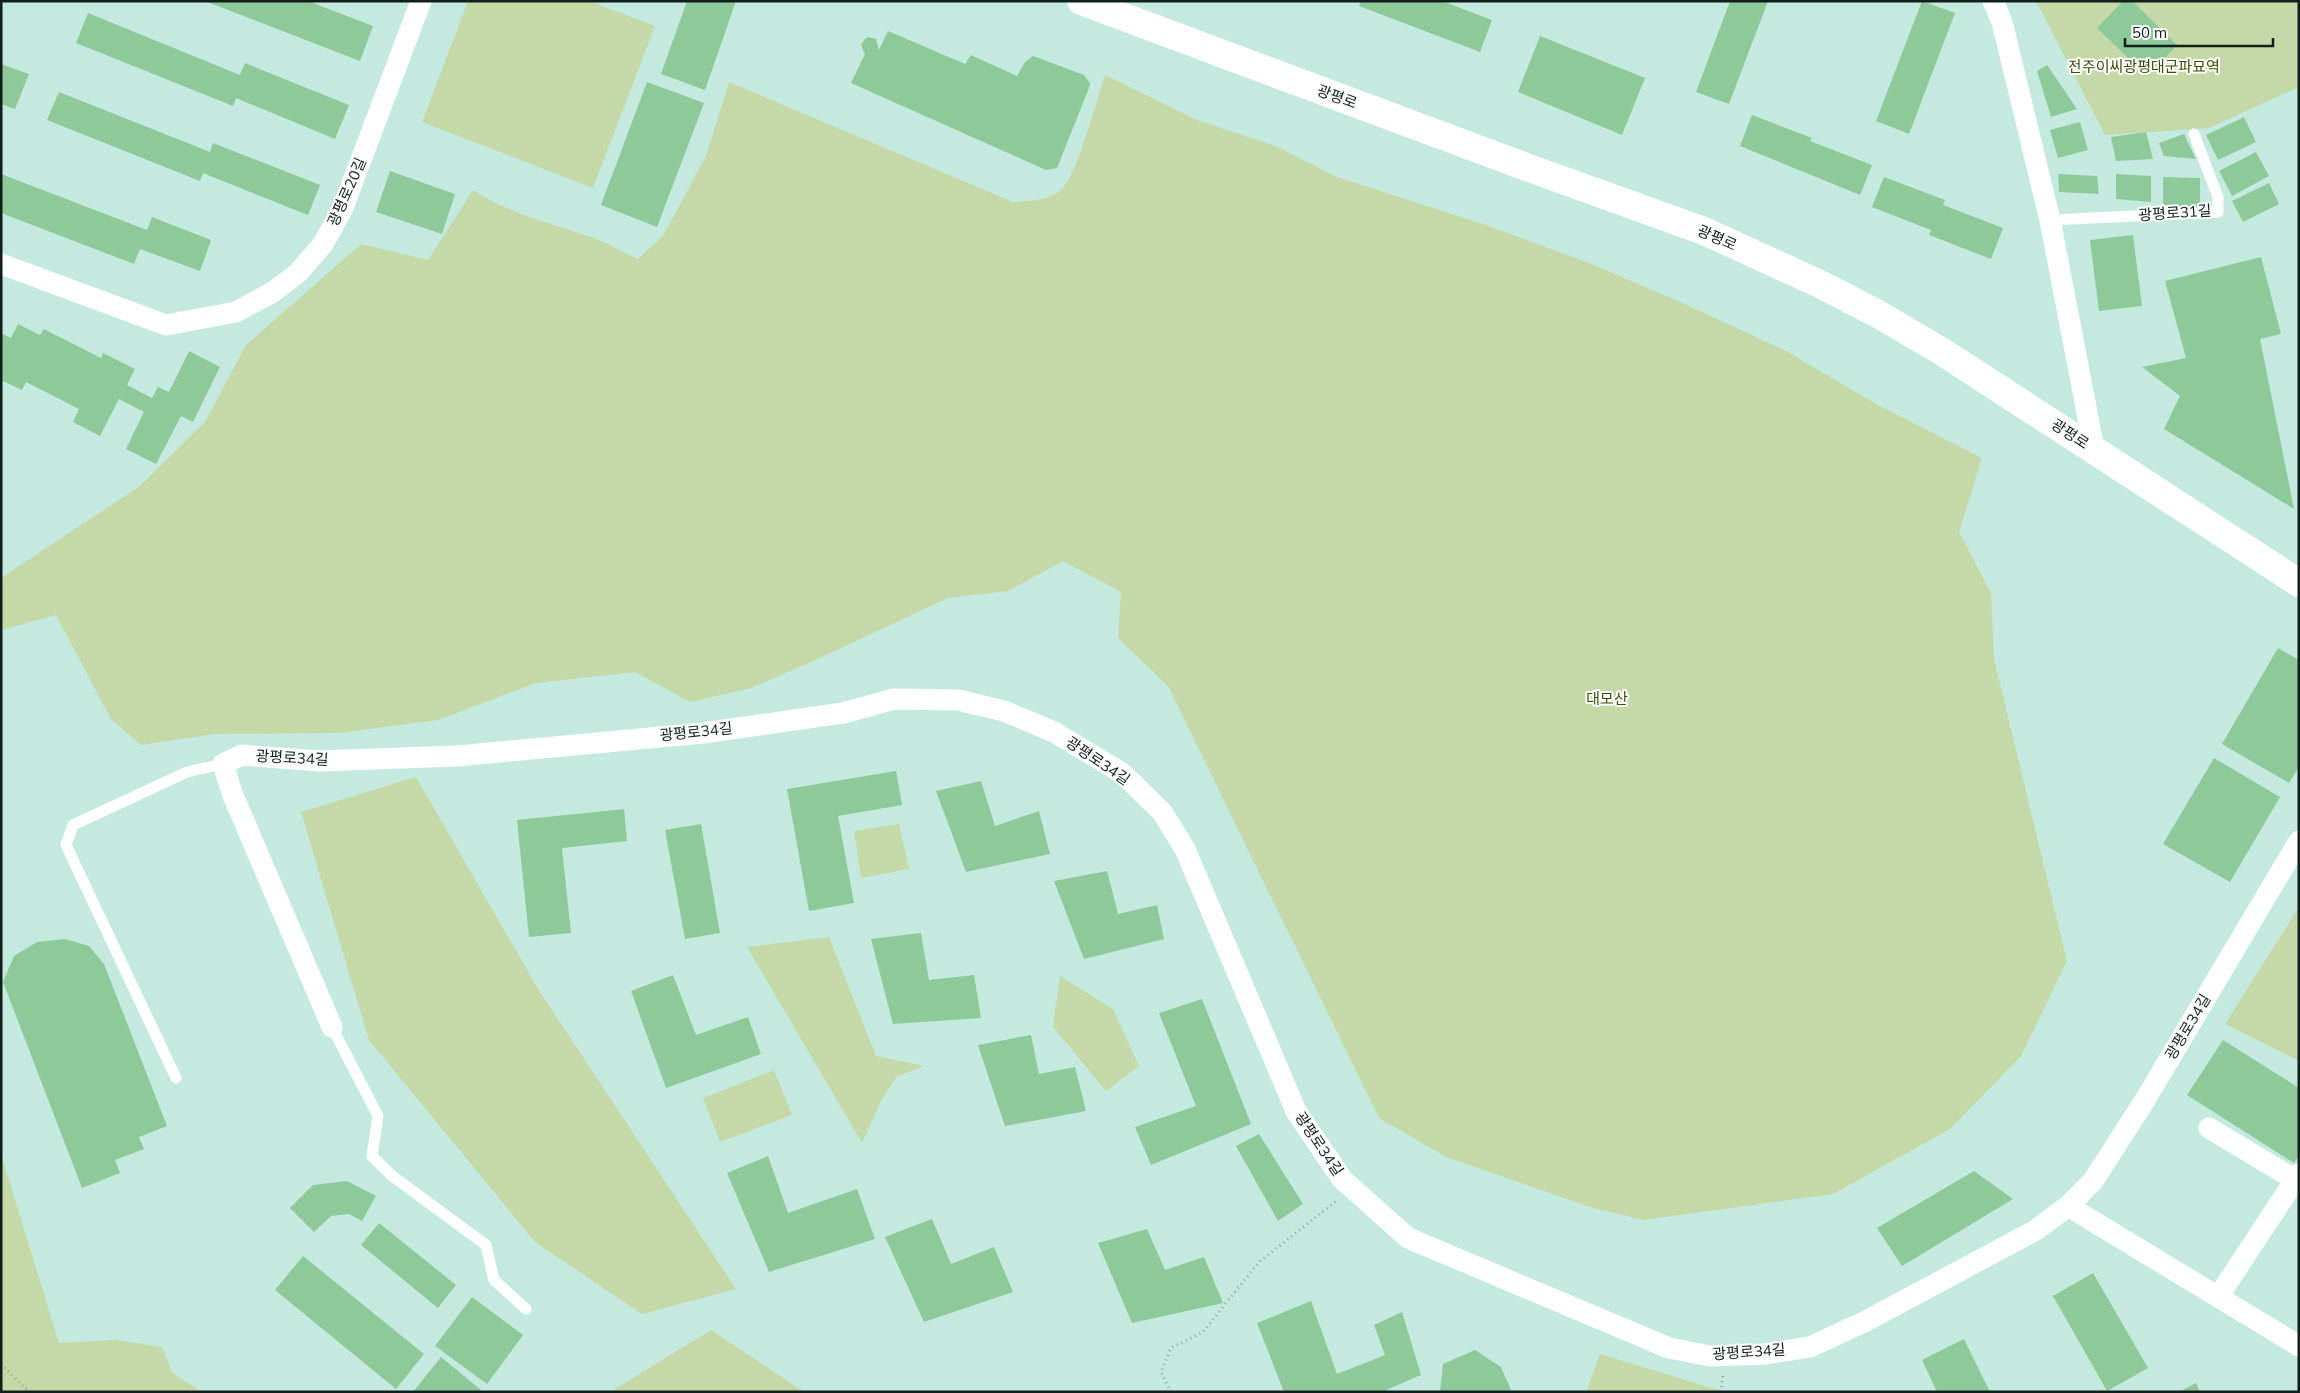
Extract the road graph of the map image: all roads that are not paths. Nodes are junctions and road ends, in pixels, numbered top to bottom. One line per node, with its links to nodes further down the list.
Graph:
1 (421, 1): 6 (street, 광평로20길)
2 (1081, 1): 7 (main road, 광평로)
3 (1993, 1): 5 (street)
4 (2194, 134): 5 (lane, 광평로31길)
5 (2050, 220): 7 (street)
6 (1, 264)
7 (2094, 449): 8 (main road, 광평로)
8 (2299, 583)
9 (223, 764): 11 (street); 12 (lane); 15 (street, 광평로34길)
10 (2299, 840): 15 (street, 광평로34길)
11 (332, 1027): 17 (lane)
12 (176, 1078)
13 (2209, 1128): 14 (street)
14 (2297, 1179): 16 (street)
15 (2068, 1206): 16 (street)
16 (2218, 1297): 18 (street)
17 (526, 1309)
18 (2299, 1346)

